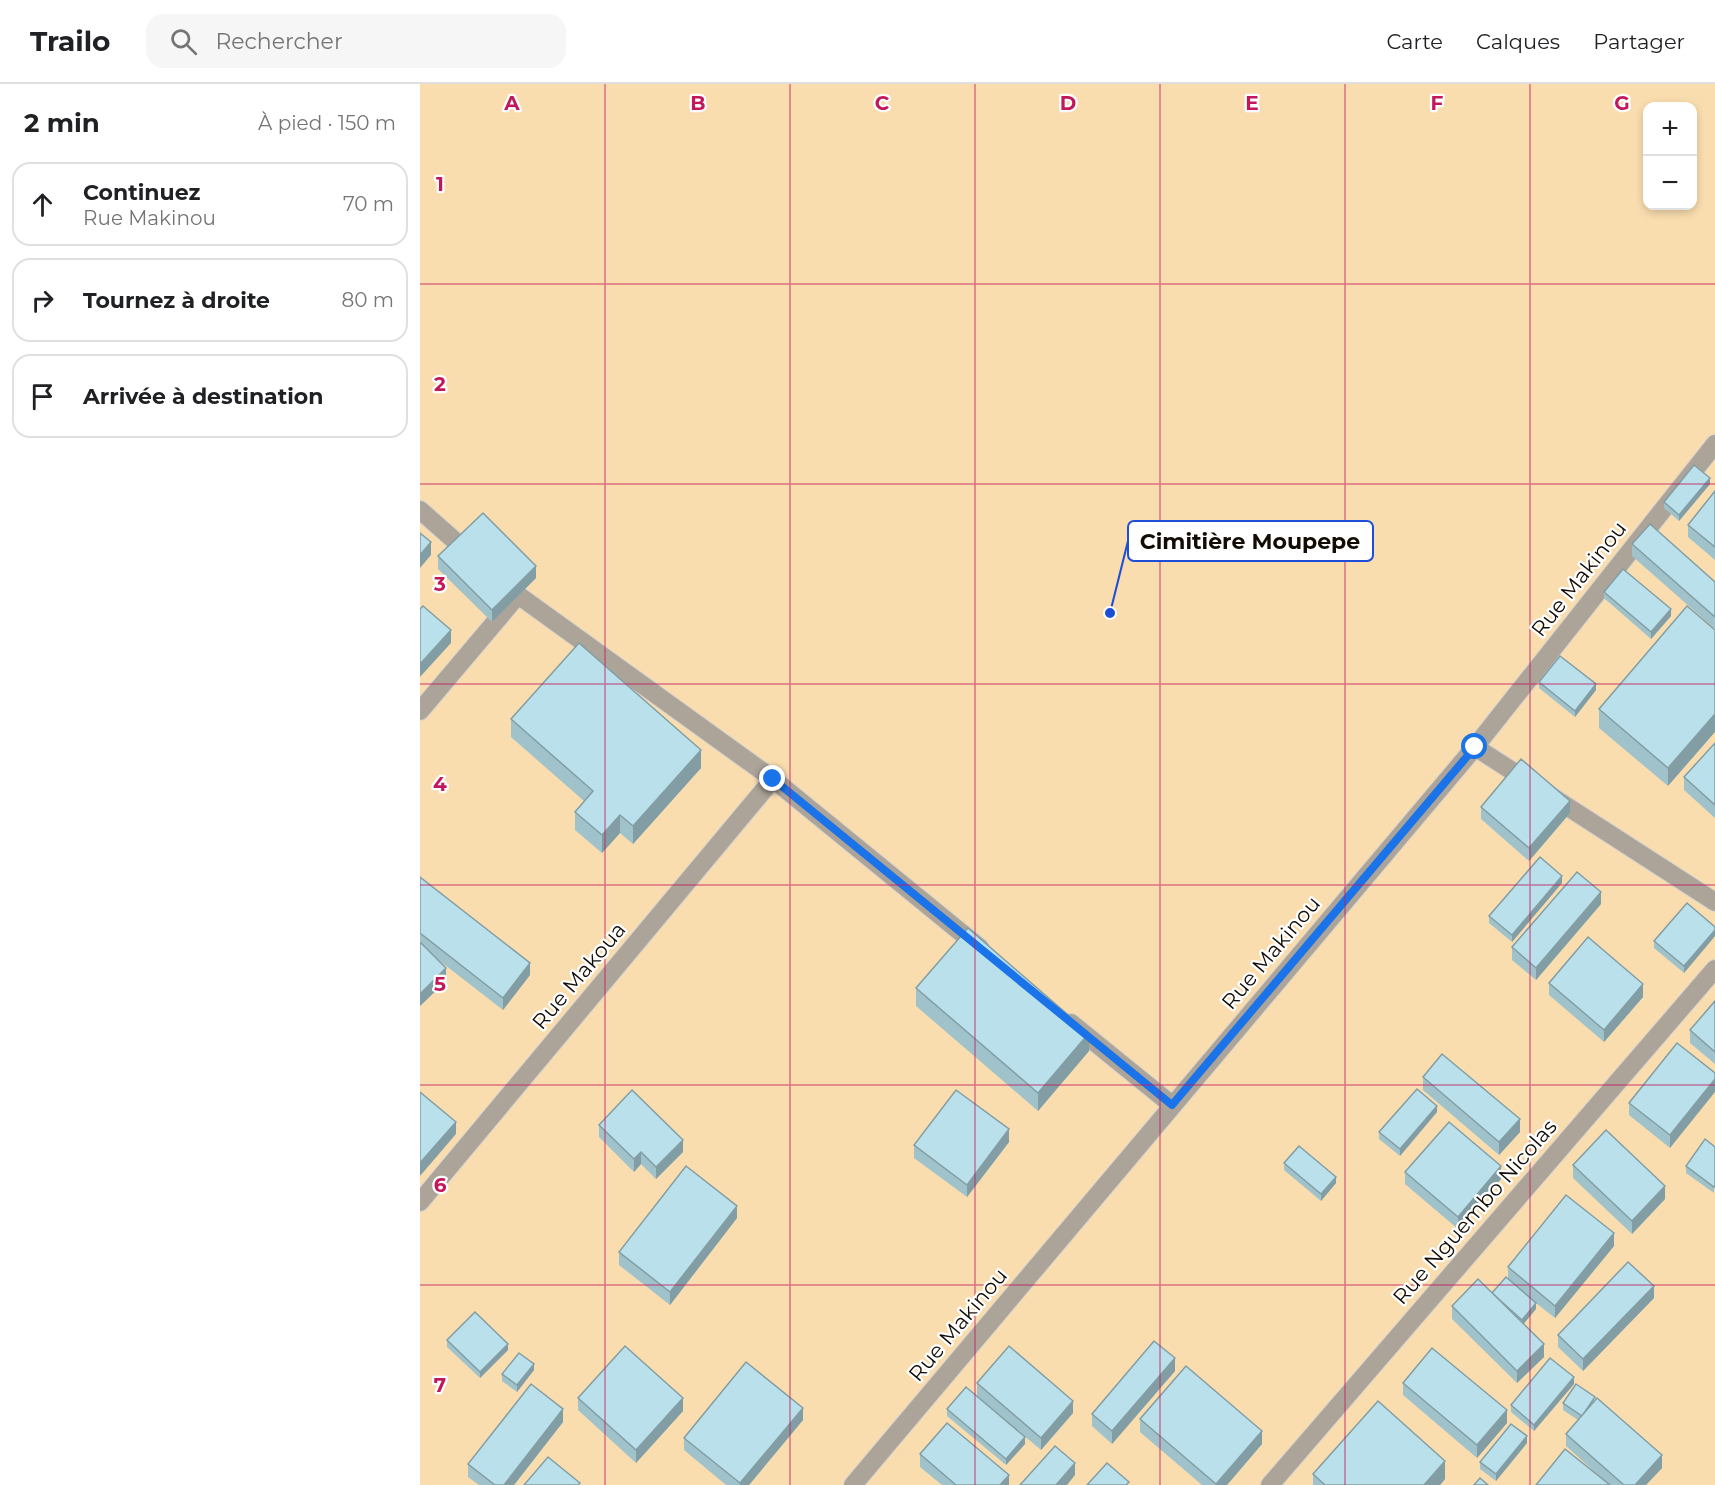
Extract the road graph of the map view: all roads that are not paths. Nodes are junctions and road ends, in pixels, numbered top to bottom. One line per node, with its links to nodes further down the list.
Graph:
1 (1715, 444): 5 (street, Rue Makinou)
2 (420, 510): 3 (street)
3 (518, 595): 4 (street); 6 (street)
4 (420, 711)
5 (1475, 747): 7 (street); 11 (street, Rue Makinou)
6 (773, 779): 8 (street); 12 (street, Rue Makoua)
7 (1715, 902)
8 (996, 961)
9 (1715, 969): 14 (street, Rue Nguembo Nicolas)
10 (1060, 1014): 11 (street)
11 (1172, 1105): 13 (street, Rue Makinou)
12 (420, 1202)
13 (853, 1485)
14 (1270, 1485)

